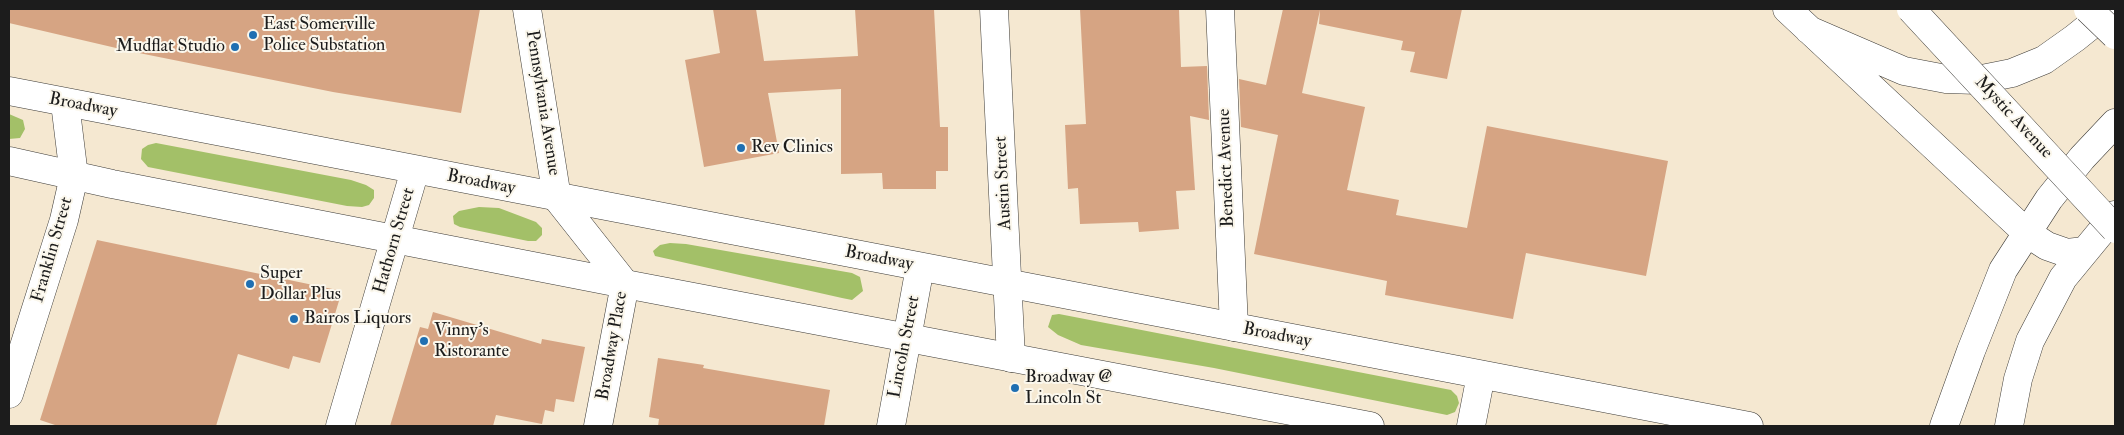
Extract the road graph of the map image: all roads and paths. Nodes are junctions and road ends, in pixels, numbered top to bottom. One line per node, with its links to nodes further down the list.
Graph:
1 (527, 9): 16 (main road, Pennsylvania Avenue)
2 (994, 9): 24 (main road, Austin Street)
3 (1220, 9): 25 (main road, Benedict Avenue)
4 (1787, 9): 8 (main road)
5 (1910, 9): 18 (main road, Mystic Avenue, bridge)
6 (2088, 9): 9 (main road, bridge)
7 (2111, 9): 8 (main road)
8 (1809, 30): 19 (main road)
9 (2115, 35)
10 (9, 91): 11 (main road, Broadway)
11 (65, 103): 14 (main road, Broadway); 15 (main road, Franklin Street)
12 (2115, 123): 19 (main road)
13 (9, 161): 15 (main road)
14 (415, 170): 16 (main road, Broadway); 20 (main road, Hathorn Street)
15 (74, 176): 20 (main road); 29 (main road, Franklin Street)
16 (558, 198): 22 (main road, Broadway); 23 (main road, Broadway Place)
17 (2115, 215): 21 (main road)
18 (2115, 229)
19 (2027, 233): 21 (main road); 36 (main road)
20 (395, 240): 23 (main road); 30 (main road, Hathorn Street)
21 (2085, 251): 37 (main road)
22 (920, 267): 24 (main road, Broadway); 26 (main road, Lincoln Street)
23 (625, 284): 26 (main road); 31 (main road, Broadway Place)
24 (1009, 284): 25 (main road, Broadway); 27 (main road, Austin Street)
25 (1234, 327): 28 (main road, Broadway)
26 (907, 339): 27 (main road); 32 (main road, Lincoln Street)
27 (1011, 358): 33 (main road)
28 (1481, 375): 34 (main road); 35 (main road, Broadway)
29 (9, 394)
30 (340, 426)
31 (598, 426)
32 (891, 426)
33 (1370, 426)
34 (1470, 426)
35 (1749, 426)
36 (1944, 426)
37 (2009, 426)

